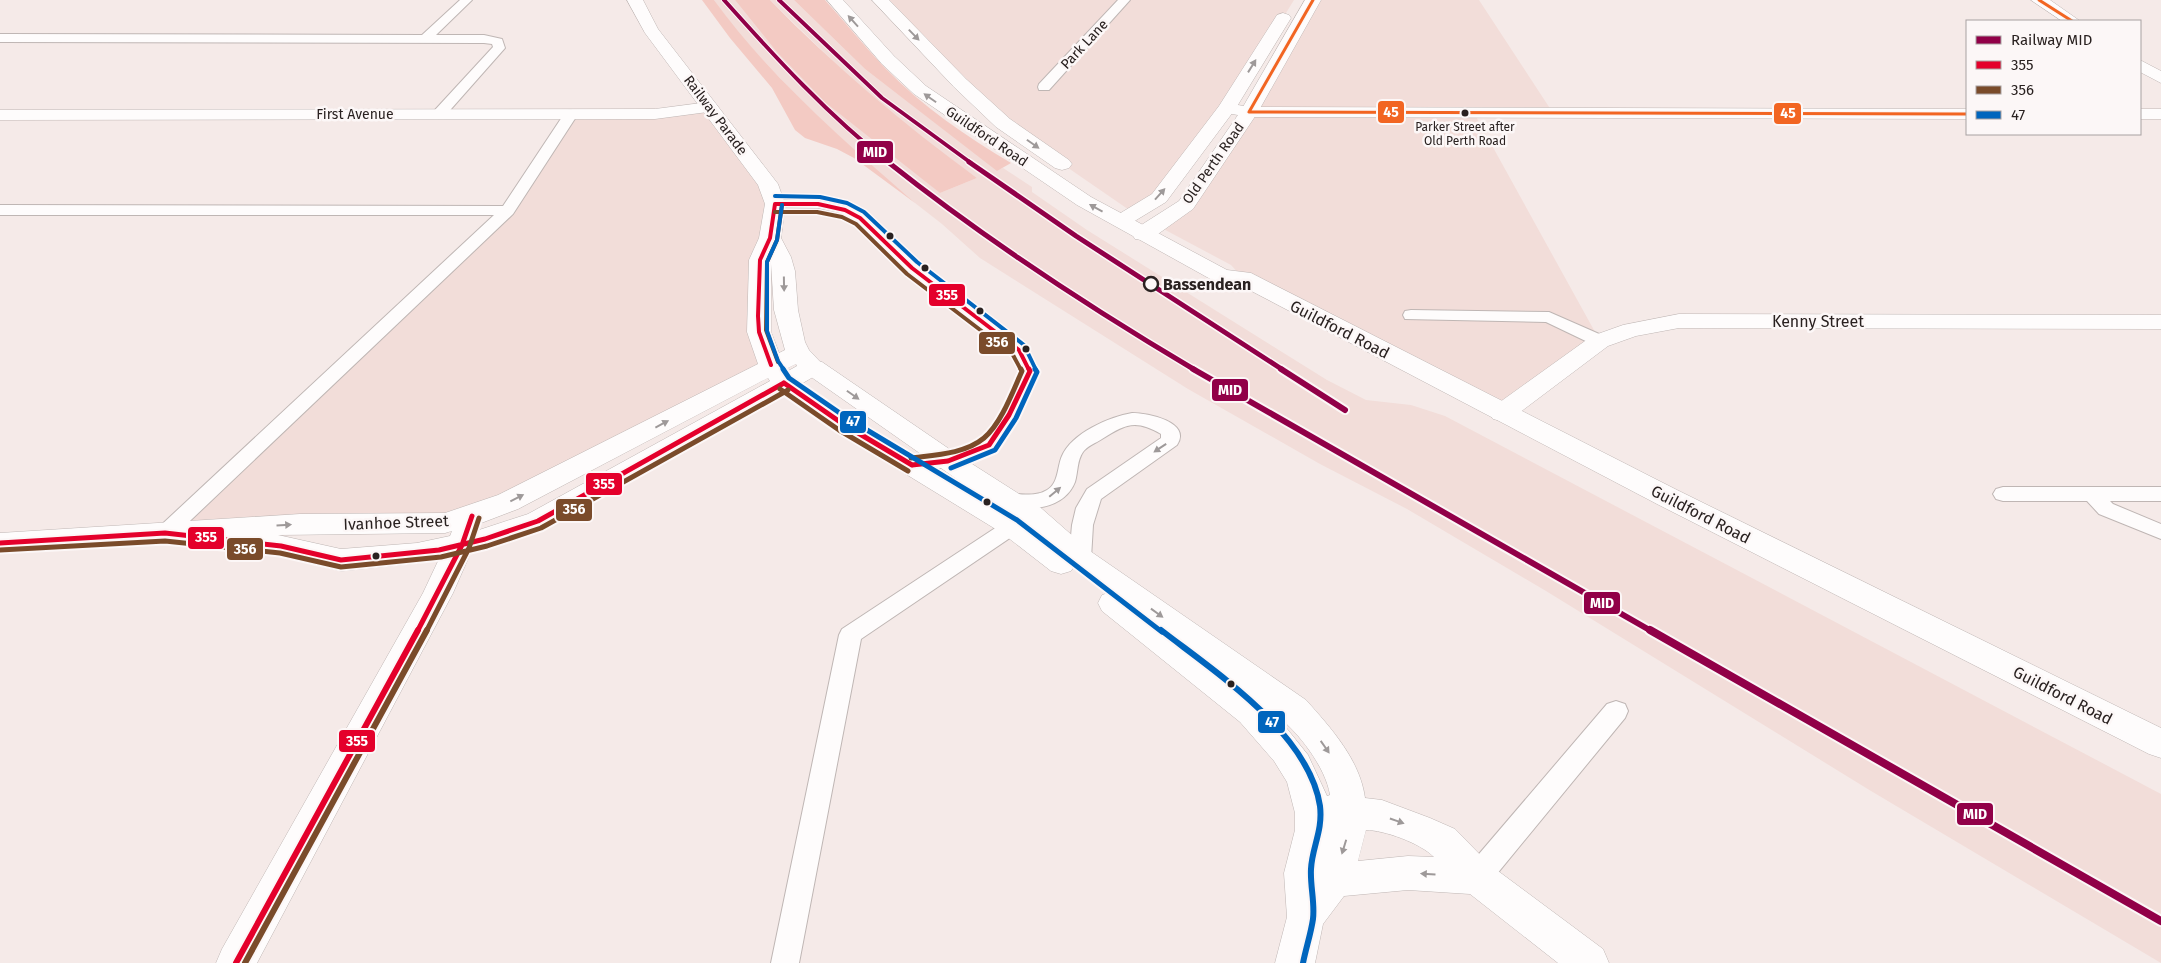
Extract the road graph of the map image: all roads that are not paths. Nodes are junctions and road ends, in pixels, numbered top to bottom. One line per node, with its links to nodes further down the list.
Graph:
1 (466, 0): 11 (lane)
2 (635, 0): 15 (main road, Railway Parade)
3 (834, 0): 29 (main road, Guildford Road, one-way to 3)
4 (880, 0): 24 (main road, Guildford Road, one-way to 24)
5 (1124, 0): 14 (lane, Park Lane)
6 (1294, 0): 16 (main road, Old Perth Road, one-way to 6)
7 (1313, 0): 17 (main road, Old Perth Road)
8 (2039, 0): 9 (main road)
9 (2070, 20)
10 (0, 38): 11 (lane)
11 (425, 39): 19 (lane)
12 (2141, 65): 13 (main road)
13 (2161, 78)
14 (1044, 88)
15 (709, 107): 20 (main road, First Avenue); 26 (main road, Railway Parade)
16 (1226, 108): 17 (main road); 29 (main road, Old Perth Road, one-way to 16)
17 (1250, 112): 21 (main road); 30 (main road, Old Perth Road)
18 (0, 114): 19 (main road, First Avenue)
19 (439, 114): 20 (main road, First Avenue)
20 (571, 114): 28 (lane)
21 (1966, 114)
22 (2141, 114): 23 (main road)
23 (2161, 114)
24 (1076, 175)
25 (1093, 186): 29 (main road, Guildford Road)
26 (775, 204): 31 (main road); 38 (lane)
27 (0, 210): 28 (lane)
28 (508, 211): 45 (lane)
29 (1128, 218): 30 (main road, Guildford Road)
30 (1149, 230): 37 (main road, Guildford Road)
31 (770, 238): 35 (main road, one-way to 35); 36 (main road)
32 (1411, 315): 34 (lane)
33 (2161, 322): 34 (main road, Kenny Street)
34 (1600, 341): 37 (main road, Kenny Street)
35 (806, 360): 36 (main road, Ivanhoe Street); 38 (main road, one-way to 38)
36 (778, 374): 39 (main road); 44 (main road, Ivanhoe Street)
37 (1502, 413): 50 (main road, Guildford Road)
38 (948, 461): 39 (lane); 43 (main road)
39 (912, 465): 43 (main road)
40 (2003, 494): 41 (lane)
41 (2092, 494): 42 (lane); 46 (lane)
42 (2161, 494)
43 (1017, 514): 48 (main road); 48 (lane, one-way to 48); 51 (main road); 56 (lane)
44 (467, 531): 45 (main road, Ivanhoe Street); 55 (main road)
45 (165, 532): 47 (main road, Ivanhoe Street)
46 (2161, 532)
47 (0, 543)
48 (1080, 558): 52 (main road, one-way to 52)
49 (1616, 711): 54 (lane)
50 (2161, 744)
51 (1314, 808): 52 (main road); 53 (main road)
52 (1349, 813): 53 (main road, one-way to 53); 54 (main road, one-way to 54)
53 (1318, 873): 54 (main road, one-way to 53); 57 (main road)
54 (1477, 877): 58 (main road)
55 (236, 963)
56 (786, 963)
57 (1295, 963)
58 (1589, 963)

